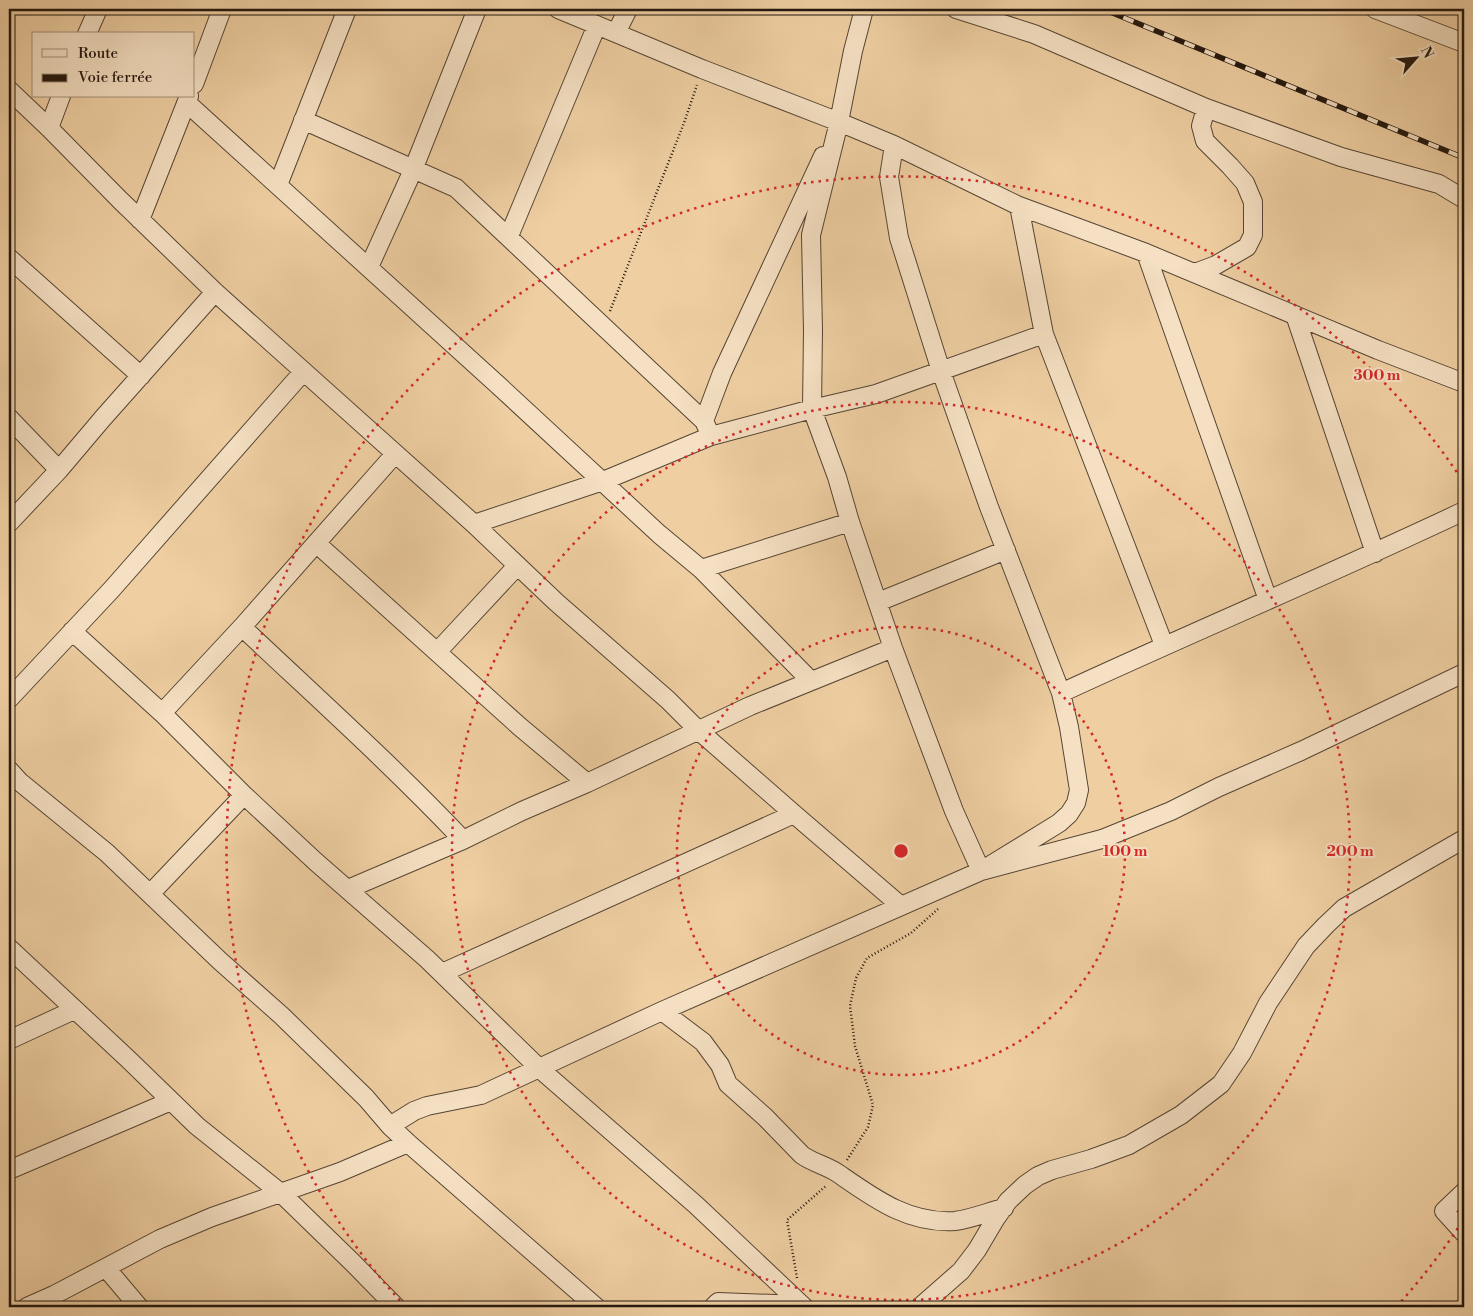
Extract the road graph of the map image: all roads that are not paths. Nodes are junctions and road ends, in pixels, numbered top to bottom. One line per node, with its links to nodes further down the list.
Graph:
1 (98, 9): 11 (street)
2 (222, 9): 14 (street)
3 (347, 9): 19 (street)
4 (477, 9): 23 (street)
5 (558, 9): 10 (street)
6 (628, 9): 12 (street)
7 (864, 9): 20 (street)
8 (956, 9): 18 (street)
9 (1375, 9): 13 (street)
10 (597, 25): 12 (street); 28 (street)
11 (88, 32)
12 (616, 33): 20 (street)
13 (1464, 43)
14 (195, 81)
15 (9, 90): 21 (street)
16 (60, 98): 21 (street)
17 (188, 100): 24 (street); 27 (street)
18 (1206, 108): 25 (street); 32 (street)
19 (303, 120): 23 (street); 24 (street)
20 (839, 122): 22 (street); 40 (street); 42 (street)
21 (49, 128): 27 (street)
22 (894, 145): 26 (street); 36 (street)
23 (413, 170): 28 (street); 31 (street)
24 (278, 185): 31 (street)
25 (1464, 199)
26 (1018, 206): 29 (street); 35 (street)
27 (140, 220): 33 (street)
28 (509, 236): 42 (street)
29 (1146, 253): 32 (street); 55 (street)
30 (9, 258): 38 (street)
31 (369, 267): 45 (street)
32 (1195, 274): 34 (street)
33 (216, 292): 37 (street); 38 (street)
34 (1295, 315): 39 (street); 52 (street)
35 (1044, 334): 36 (street); 59 (street)
36 (941, 371): 40 (street); 51 (street)
37 (303, 372): 43 (street); 58 (street)
38 (141, 376): 44 (street)
39 (1464, 383)
40 (812, 409): 42 (street); 47 (street)
41 (9, 418): 44 (street)
42 (708, 428): 45 (street)
43 (395, 454): 49 (street); 50 (street)
44 (59, 470): 48 (street)
45 (603, 481): 49 (street); 54 (street)
46 (1464, 511): 52 (street)
47 (850, 522): 54 (street); 56 (street)
48 (9, 523)
49 (474, 524): 53 (street)
50 (316, 543): 57 (street); 61 (street)
51 (1006, 550): 56 (street); 64 (street)
52 (1375, 554): 55 (street)
53 (517, 566): 61 (street); 67 (street)
54 (701, 569): 63 (street)
55 (1268, 600): 59 (street)
56 (878, 602): 60 (street)
57 (242, 627): 66 (street); 73 (street)
58 (72, 631): 65 (street); 66 (street)
59 (1164, 645): 64 (street)
60 (893, 648): 63 (street); 74 (street)
61 (437, 652): 69 (street)
62 (1464, 673): 74 (street)
63 (811, 680): 67 (street)
64 (1061, 694): 74 (street)
65 (9, 699)
66 (162, 713): 70 (street)
67 (698, 730): 69 (street); 71 (street)
68 (9, 770): 76 (street)
69 (587, 783): 73 (street)
70 (244, 795): 75 (street); 76 (street)
71 (794, 814): 77 (street); 79 (street)
72 (1464, 839): 90 (street)
73 (463, 840): 75 (street)
74 (981, 871): 77 (street)
75 (348, 890): 79 (street)
76 (150, 894): 85 (street)
77 (901, 906): 81 (street)
78 (9, 948): 80 (street)
79 (442, 973): 83 (street)
80 (74, 1010): 82 (street); 84 (street)
81 (662, 1011): 83 (street); 90 (street)
82 (9, 1040)
83 (540, 1069): 85 (street); 94 (street)
84 (171, 1101): 87 (street); 89 (street)
85 (390, 1126): 86 (street)
86 (408, 1142): 89 (street); 97 (street)
87 (9, 1170)
88 (1464, 1192): 91 (street)
89 (282, 1194): 92 (street); 93 (street)
90 (1004, 1208): 99 (street)
91 (1464, 1233)
92 (106, 1268): 95 (street); 96 (street)
93 (385, 1305)
94 (803, 1306): 98 (street)
95 (27, 1307)
96 (139, 1307)
97 (596, 1307)
98 (713, 1307)
99 (920, 1307)

